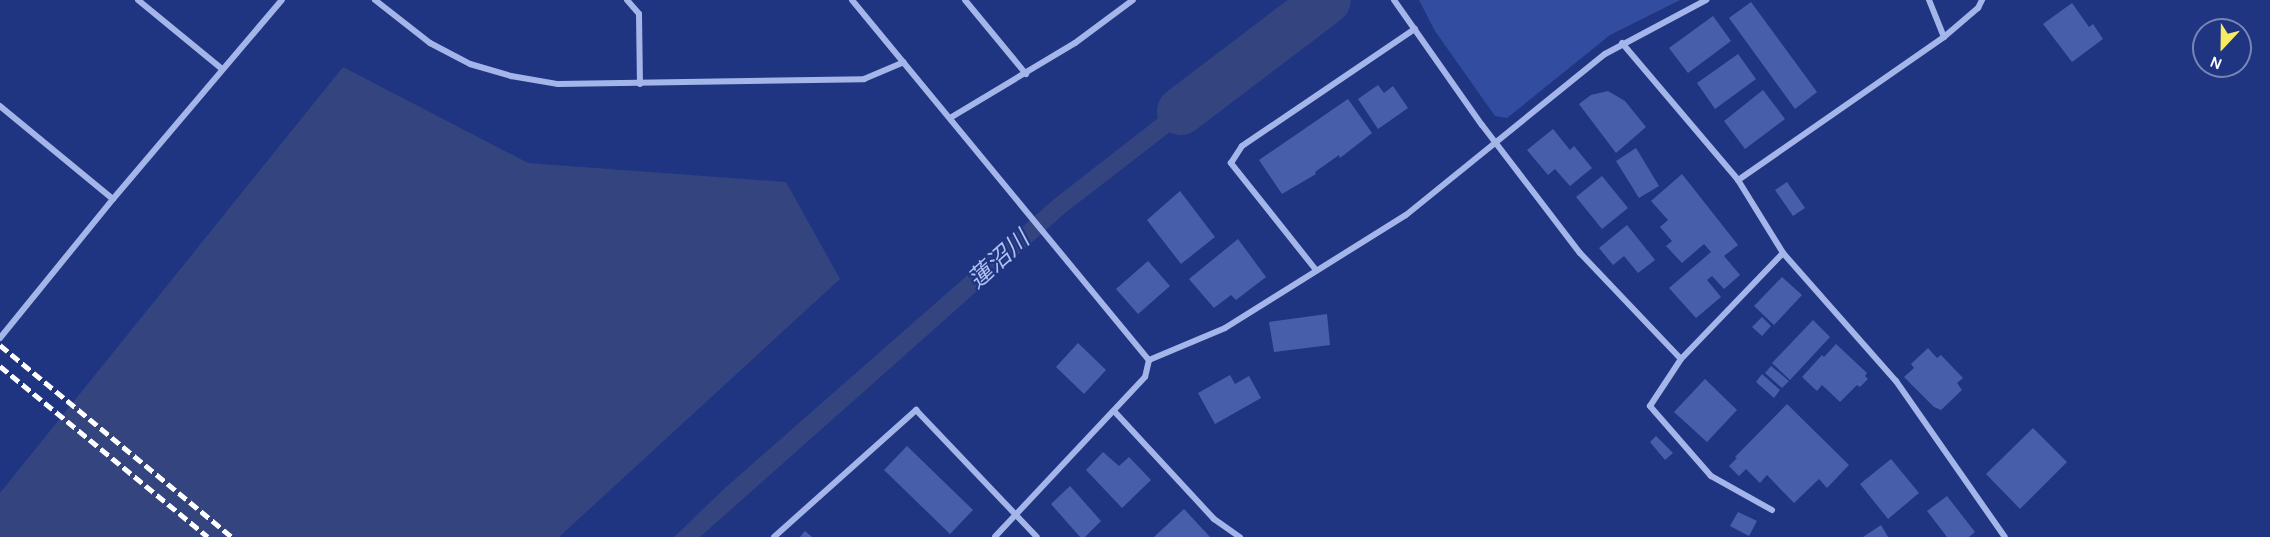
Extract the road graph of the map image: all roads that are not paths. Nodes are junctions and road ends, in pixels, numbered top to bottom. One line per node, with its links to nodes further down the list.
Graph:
1 (138, 0): 16 (street)
2 (282, 0): 16 (street)
3 (375, 0): 18 (street)
4 (627, 0): 18 (street)
5 (852, 0): 15 (street)
6 (965, 0): 17 (street)
7 (1133, 0): 17 (street)
8 (1394, 0): 12 (street)
9 (1706, 0): 14 (street)
10 (1929, 0): 13 (street)
11 (1982, 0): 13 (street)
12 (1415, 29): 21 (street); 25 (street)
13 (1944, 37): 22 (street)
14 (1622, 43): 21 (street); 22 (street)
15 (904, 62): 18 (street); 20 (street)
16 (222, 69): 23 (street)
17 (1026, 74): 20 (street)
18 (640, 84)
19 (0, 106): 23 (street)
20 (950, 118): 28 (street)
21 (1496, 143): 25 (street); 27 (street)
22 (1738, 180): 24 (street)
23 (113, 199): 26 (street)
24 (1784, 253): 27 (street); 36 (street)
25 (1316, 270): 28 (street)
26 (0, 338)
27 (1681, 359): 30 (street)
28 (1149, 360): 29 (street)
29 (1114, 411): 31 (street); 35 (street)
30 (1772, 510)
31 (1016, 513): 32 (street); 33 (street); 34 (street)
32 (774, 537)
33 (995, 537)
34 (1037, 537)
35 (1240, 537)
36 (2005, 537)

